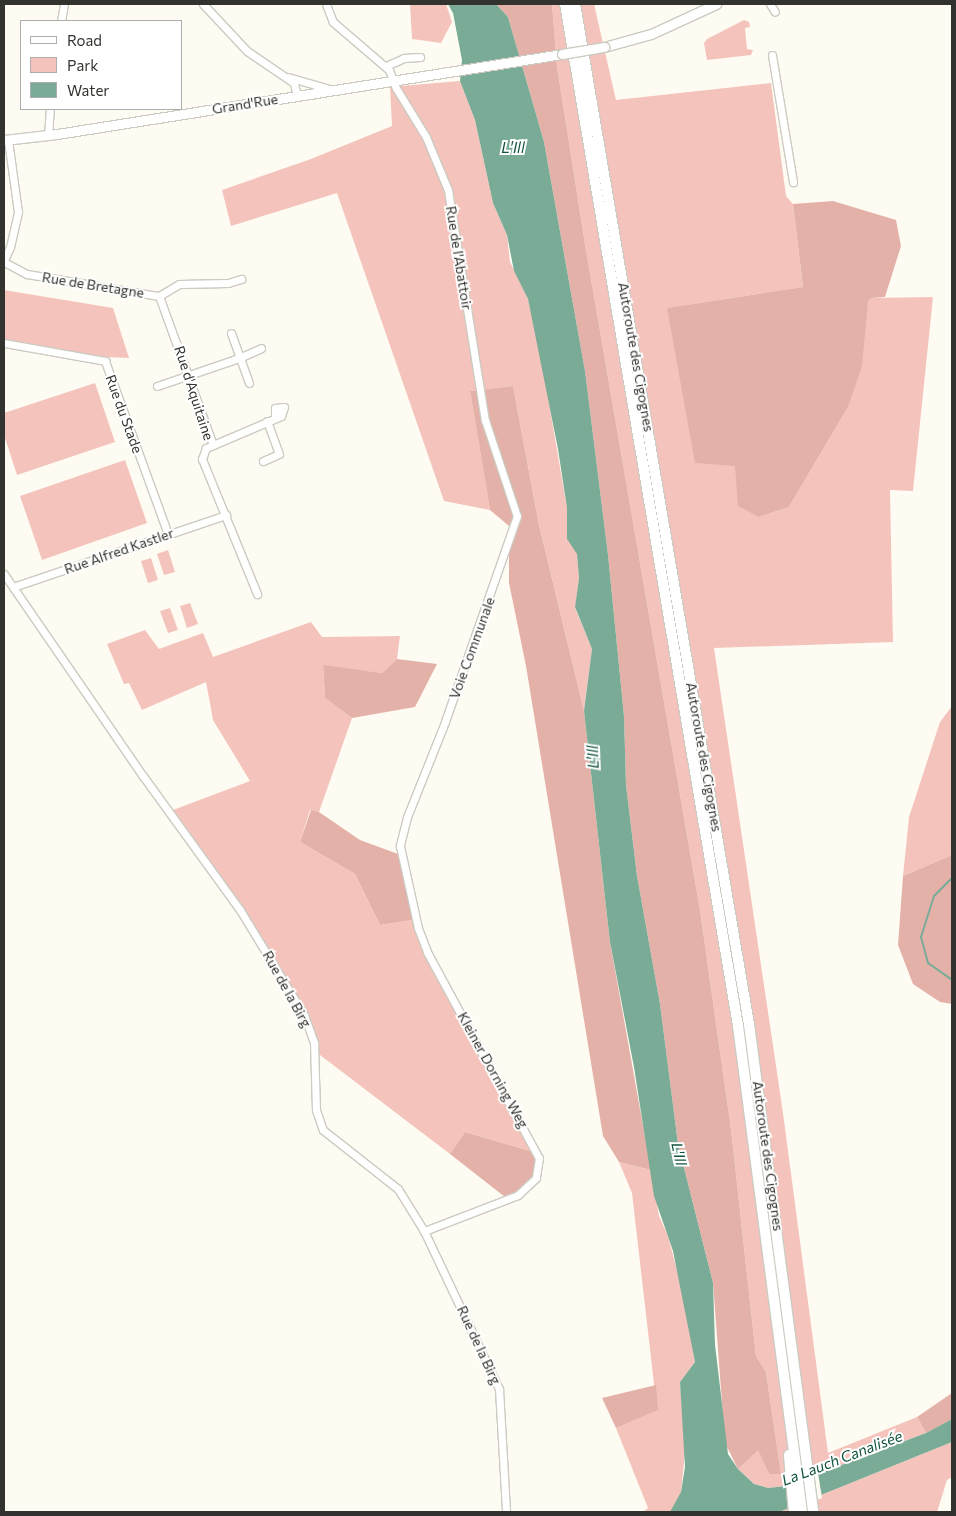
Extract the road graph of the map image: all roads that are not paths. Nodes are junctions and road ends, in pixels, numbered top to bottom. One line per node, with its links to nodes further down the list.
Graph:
1 (64, 4): 9 (street)
2 (203, 4): 13 (street)
3 (326, 4): 12 (street)
4 (565, 4): 46 (highway, Autoroute des Cigognes)
5 (575, 4): 44 (highway, Autoroute des Cigognes)
6 (716, 4): 15 (main road, Grand'Rue, bridge)
7 (770, 4): 8 (street)
8 (777, 4)
9 (61, 20)
10 (772, 55): 21 (street)
11 (420, 57): 12 (street)
12 (386, 66): 15 (street, Rue de l'Abattoir)
13 (285, 76): 14 (street); 17 (street)
14 (295, 78): 16 (street); 17 (street)
15 (392, 80): 16 (main road, Grand'Rue); 35 (street, Rue de l'Abattoir)
16 (334, 90): 17 (main road, Grand'Rue)
17 (301, 96): 19 (main road, Grand'Rue)
18 (50, 110): 19 (street)
19 (48, 136): 20 (main road, Grand'Rue)
20 (6, 140): 22 (street)
21 (793, 182)
22 (4, 261): 24 (street, Rue de Bretagne)
23 (241, 279): 24 (street, Rue de Bretagne)
24 (159, 296): 29 (street, Rue d'Aquitaine)
25 (231, 333): 28 (street)
26 (4, 343): 38 (street, Rue du Stade)
27 (261, 348): 28 (street)
28 (240, 358): 29 (street); 30 (street)
29 (189, 375): 31 (street); 34 (street, Rue d'Aquitaine)
30 (249, 383)
31 (157, 386)
32 (275, 418): 33 (street)
33 (267, 421): 34 (street); 36 (street)
34 (213, 445): 37 (street, Rue d'Aquitaine)
35 (497, 447): 42 (street, Voie Communale)
36 (263, 461)
37 (226, 515): 38 (street, Rue Alfred Kastler); 41 (street)
38 (168, 534): 40 (street, Rue Alfred Kastler)
39 (4, 574): 40 (street, Rue de la Birg)
40 (13, 587): 43 (street, Rue de la Birg)
41 (257, 594)
42 (400, 846): 43 (street, Kleiner Dorning Weg)
43 (424, 1231): 45 (street, Rue de la Birg)
44 (813, 1510)
45 (506, 1512)
46 (799, 1512)

